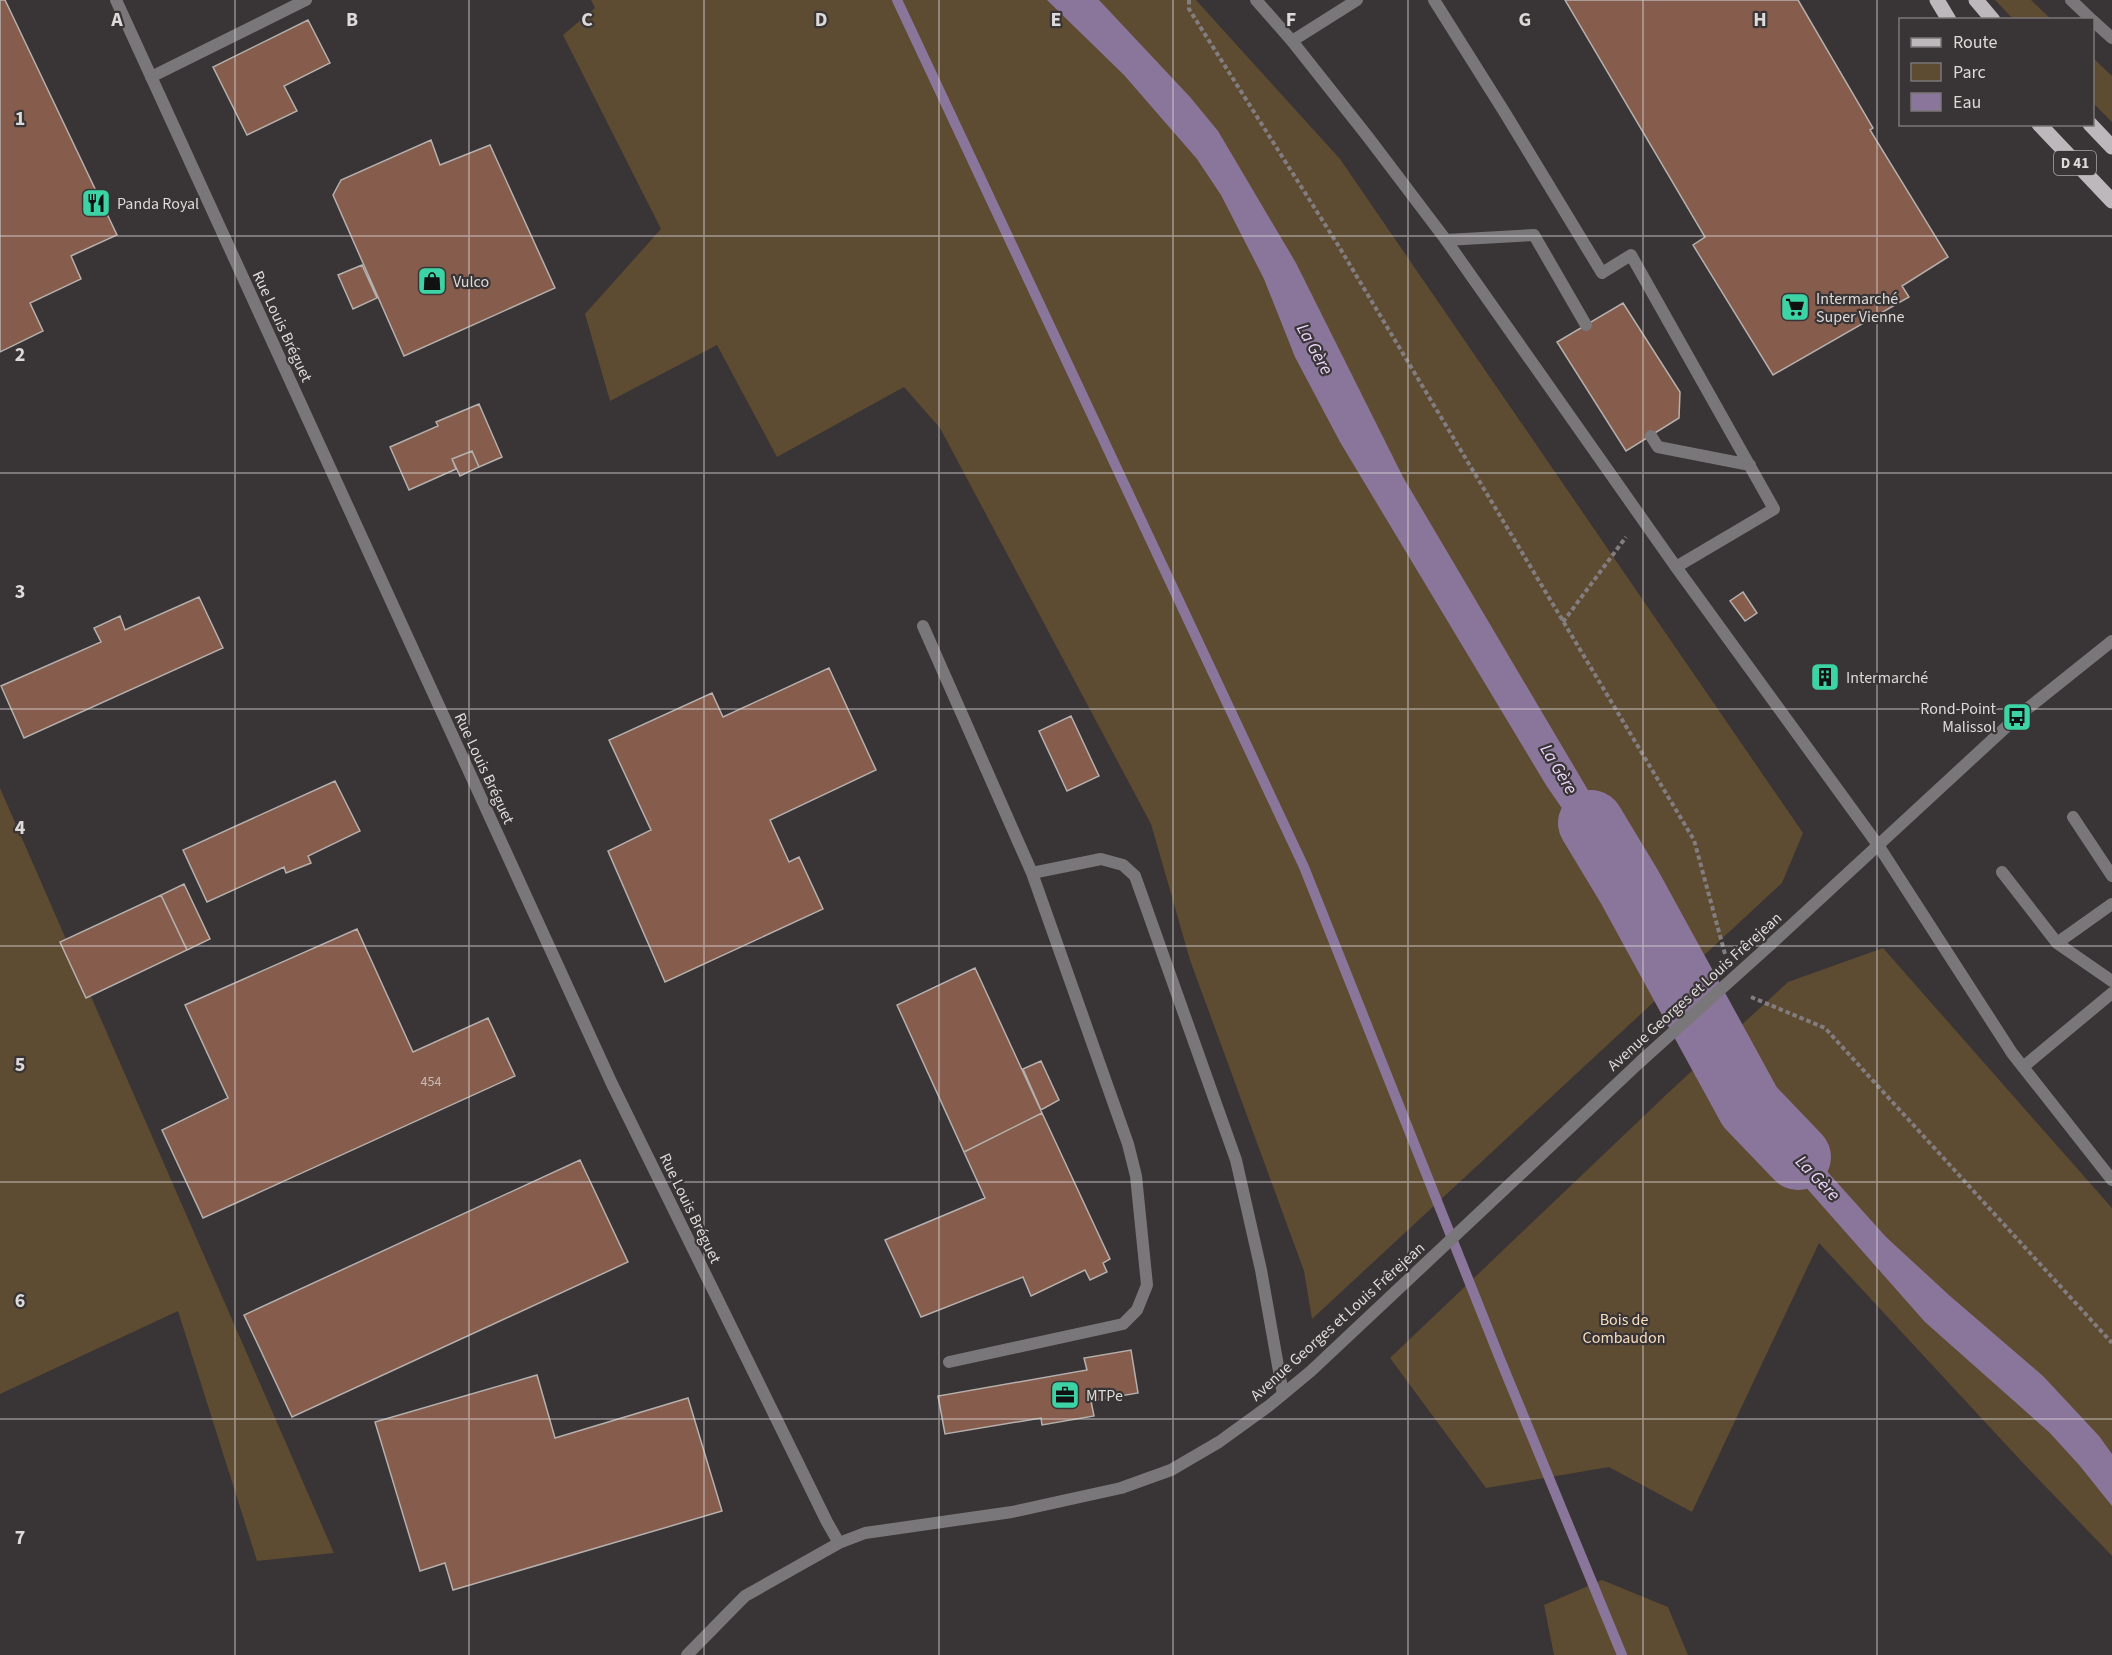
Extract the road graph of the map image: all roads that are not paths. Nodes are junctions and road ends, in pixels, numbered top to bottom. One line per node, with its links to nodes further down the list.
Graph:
1 (116, 0): 15 (street, Rue Louis Bréguet)
2 (306, 0): 15 (street)
3 (1256, 0): 14 (street)
4 (1357, 0): 14 (street)
5 (1434, 0): 23 (street)
6 (1937, 0): 9 (main road)
7 (1976, 0): 10 (main road)
8 (2071, 0): 11 (street)
9 (1948, 18)
10 (1991, 18)
11 (2090, 18)
12 (2094, 22): 13 (street)
13 (2112, 38)
14 (1292, 42): 20 (street)
15 (150, 77): 40 (street, Rue Louis Bréguet)
16 (2041, 126): 19 (main road, D 41)
17 (2092, 126): 18 (main road, D 41)
18 (2112, 147)
19 (2112, 201)
20 (1446, 240): 21 (street); 24 (street)
21 (1586, 325)
22 (1651, 436): 23 (street)
23 (1750, 465): 24 (street)
24 (1676, 567): 28 (street)
25 (924, 626): 30 (street)
26 (2112, 641): 28 (street, Avenue Georges et Louis Frêrejean)
27 (2073, 817): 31 (street)
28 (1878, 845): 36 (street); 39 (street, Avenue Georges et Louis Frêrejean, bridge)
29 (2002, 872): 33 (street)
30 (1032, 873): 38 (street); 39 (street)
31 (2112, 876)
32 (2112, 904): 33 (street)
33 (2058, 943): 34 (street)
34 (2112, 981)
35 (2112, 993): 36 (street)
36 (2023, 1068): 37 (street)
37 (2112, 1180)
38 (949, 1362)
39 (1283, 1394): 40 (street, Avenue Georges et Louis Frêrejean)
40 (840, 1543): 41 (street, Avenue Georges et Louis Frêrejean)
41 (687, 1655)

